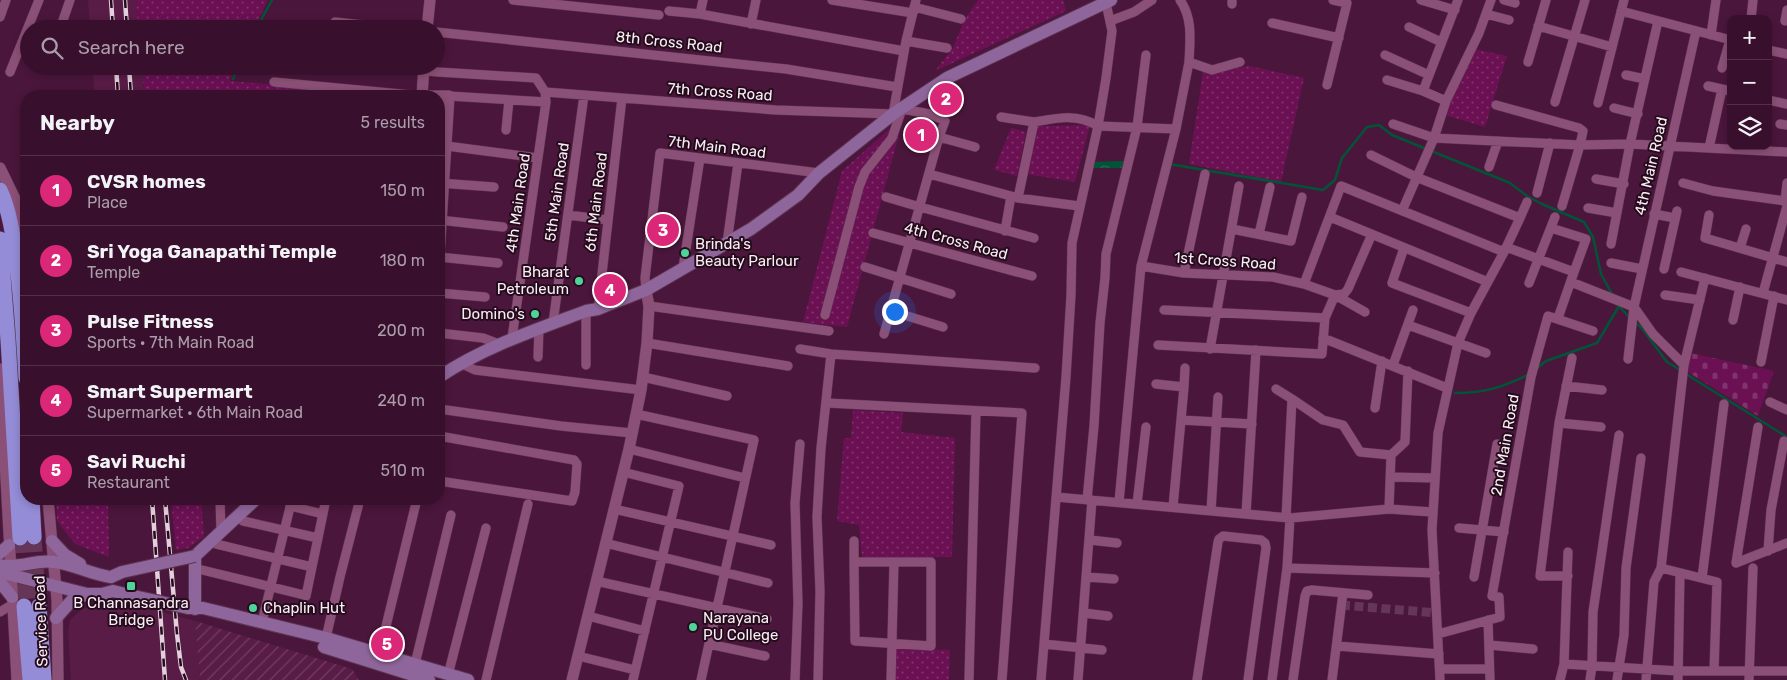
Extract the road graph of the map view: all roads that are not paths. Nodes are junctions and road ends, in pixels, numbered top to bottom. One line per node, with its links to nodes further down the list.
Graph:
1 (6, 0): 32 (street)
2 (39, 0): 34 (street)
3 (70, 0): 35 (street)
4 (430, 0): 36 (street)
5 (513, 0): 30 (street)
6 (703, 0): 28 (street)
7 (756, 0): 42 (street)
8 (832, 0): 23 (street)
9 (1152, 0): 38 (street)
10 (1180, 0): 62 (street)
11 (1332, 0): 49 (street)
12 (1421, 0): 24 (street)
13 (1458, 0): 24 (street)
14 (1491, 0): 29 (street)
15 (1504, 0): 22 (street)
16 (1546, 0): 43 (street)
17 (1585, 0): 48 (street)
18 (1624, 0): 27 (street)
19 (1716, 0): 47 (street)
20 (1753, 0): 31 (street)
21 (1108, 1): 38 (street); 84 (main road)
22 (1515, 3)
23 (914, 7): 33 (street); 51 (street)
24 (1455, 10): 52 (street)
25 (1787, 10): 40 (street)
26 (670, 11): 28 (street)
27 (1621, 11): 39 (street); 54 (street)
28 (700, 14): 42 (street)
29 (1486, 14): 37 (street); 87 (street)
30 (659, 15)
31 (1751, 15)
32 (0, 17)
33 (961, 19)
34 (31, 20)
35 (63, 20)
36 (429, 20)
37 (1508, 20)
38 (1110, 21): 102 (street)
39 (1658, 21): 45 (street); 71 (street)
40 (1785, 21)
41 (1272, 23): 49 (street)
42 (751, 24): 57 (street)
43 (1538, 26): 48 (street); 64 (street)
44 (1409, 27): 52 (street)
45 (1696, 31): 47 (street); 113 (street, 4th Main Road)
46 (445, 33): 76 (street, 8th Cross Road)
47 (1712, 35): 50 (street)
48 (1574, 36): 54 (street); 90 (street)
49 (1339, 38): 74 (street)
50 (1727, 39)
51 (906, 41): 55 (street); 57 (street)
52 (1441, 42): 69 (street)
53 (20, 47): 67 (street)
54 (1612, 47): 91 (street)
55 (947, 48)
56 (1727, 50): 65 (street)
57 (904, 51): 76 (street)
58 (1772, 51): 59 (street)
59 (1787, 54)
60 (1146, 55): 103 (street)
61 (1385, 55): 69 (street)
62 (1189, 62): 63 (street); 104 (street)
63 (1240, 62)
64 (1528, 62)
65 (1722, 68)
66 (445, 71): 81 (street)
67 (10, 72)
68 (424, 75): 78 (street)
69 (1429, 75): 80 (street)
70 (1626, 75): 71 (street)
71 (1645, 79): 97 (street)
72 (1387, 80): 80 (street)
73 (274, 82): 77 (street)
74 (1327, 85)
75 (1708, 86): 79 (street)
76 (897, 87): 95 (street)
77 (359, 90)
78 (422, 90)
79 (1726, 90): 115 (street)
80 (1423, 91): 87 (street)
81 (545, 92): 82 (street, 7th Cross Road); 89 (street)
82 (584, 95): 85 (street, 7th Cross Road); 149 (street, 5th Main Road)
83 (448, 96): 86 (street); 99 (street)
84 (918, 97): 95 (main road); 96 (street)
85 (622, 98): 95 (street, 7th Cross Road); 155 (street, 6th Main Road)
86 (508, 100): 89 (street); 105 (street)
87 (1446, 101): 107 (street)
88 (1772, 101): 93 (street)
89 (546, 102): 118 (street, 4th Main Road)
90 (1555, 102)
91 (1598, 103)
92 (1496, 104): 112 (street)
93 (1787, 104)
94 (1614, 108): 97 (street)
95 (898, 111): 96 (street, 7th Cross Road); 123 (main road); 216 (street)
96 (930, 114): 106 (street)
97 (1638, 114): 110 (street)
98 (1000, 117): 100 (street)
99 (445, 120)
100 (1034, 122): 102 (street); 138 (street)
101 (1393, 124): 107 (street)
102 (1098, 126): 103 (street); 142 (street)
103 (1137, 127): 104 (street); 297 (street)
104 (1176, 129): 179 (street)
105 (506, 130)
106 (939, 137): 114 (street); 124 (street)
107 (1434, 138): 108 (street); 126 (street)
108 (1498, 141): 109 (street); 121 (street)
109 (1550, 143): 112 (street); 136 (street)
110 (1630, 144): 112 (street); 113 (street); 131 (street)
111 (445, 145): 118 (street)
112 (1580, 145): 143 (street)
113 (1670, 146): 115 (street); 148 (street, 4th Main Road)
114 (975, 147)
115 (1709, 148): 116 (street)
116 (1787, 152)
117 (1371, 155): 126 (street)
118 (538, 158): 229 (street, 4th Main Road)
119 (700, 158): 120 (street, 7th Main Road); 181 (street); 196 (street, 7th Main Road)
120 (738, 163): 123 (street, 7th Main Road); 167 (street)
121 (1489, 167)
122 (0, 168): 154 (street)
123 (819, 173): 167 (main road)
124 (929, 174): 138 (street); 144 (street)
125 (1205, 174): 186 (street)
126 (1416, 176): 146 (street); 153 (street)
127 (1596, 179): 131 (street)
128 (445, 183): 133 (street)
129 (1683, 183): 140 (street)
130 (1787, 183): 140 (street)
131 (1624, 184): 147 (street)
132 (1239, 186): 159 (street)
133 (494, 187)
134 (1270, 187): 163 (street)
135 (0, 190): 204 (highway)
136 (1537, 193)
137 (886, 196): 144 (street)
138 (1014, 197): 142 (street); 161 (street)
139 (1302, 197): 163 (street)
140 (1785, 201): 175 (street)
141 (1526, 202): 153 (street)
142 (1079, 206): 296 (street)
143 (1562, 206)
144 (920, 207): 161 (street); 168 (street)
145 (1588, 208): 147 (street)
146 (1402, 211): 151 (street); 172 (street)
147 (1617, 213): 169 (street)
148 (1654, 214): 182 (street, 4th Main Road); 183 (street)
149 (568, 215): 155 (street); 220 (street, 5th Main Road)
150 (1709, 215): 171 (street)
151 (1330, 217): 164 (street); 194 (street)
152 (1555, 217): 158 (street)
153 (1520, 218): 172 (street)
154 (20, 220)
155 (608, 220): 209 (street, 6th Main Road)
156 (445, 221): 157 (street)
157 (503, 227)
158 (1551, 228): 174 (street); 184 (street, 2nd Main Road)
159 (1232, 229): 163 (street); 187 (street)
160 (1746, 229): 171 (street)
161 (1005, 231): 165 (street)
162 (873, 233): 168 (street, 4th Cross Road)
163 (1259, 234)
164 (1372, 234): 170 (street); 200 (street)
165 (1034, 238)
166 (0, 239): 222 (highway)
167 (727, 242): 181 (main road)
168 (910, 243): 188 (street, 4th Cross Road); 189 (street)
169 (1611, 244)
170 (1404, 248): 191 (street); 215 (street)
171 (1740, 248): 175 (street)
172 (1505, 249): 174 (street); 191 (street)
173 (445, 257): 177 (street)
174 (1538, 258): 184 (street); 192 (street)
175 (1773, 258): 176 (street); 197 (street)
176 (1787, 262)
177 (498, 263)
178 (1611, 263): 182 (street)
179 (1141, 266): 186 (street, 1st Cross Road); 298 (street)
180 (865, 267): 189 (street)
181 (684, 268): 196 (main road)
182 (1642, 268): 208 (street, 4th Main Road)
183 (1664, 269)
184 (1574, 272): 193 (street, 2nd Main Road)
185 (1681, 272): 190 (street)
186 (1184, 273): 187 (street, 1st Cross Road)
187 (1223, 275): 194 (street, 1st Cross Road); 213 (street)
188 (1032, 276)
189 (900, 278): 199 (street); 212 (street)
190 (1705, 278): 195 (street); 205 (street)
191 (1488, 282): 215 (street)
192 (1529, 282)
193 (1571, 282): 208 (street); 218 (street, 2nd Main Road)
194 (1304, 284): 200 (street, 1st Cross Road)
195 (1740, 287): 197 (street); 219 (street)
196 (646, 290): 207 (street); 209 (main road)
197 (1763, 293): 202 (street)
198 (445, 294): 203 (street)
199 (951, 294)
200 (1334, 295): 214 (street, 1st Cross Road); 217 (street)
201 (1665, 295): 205 (street)
202 (1774, 296): 206 (street); 244 (street)
203 (485, 297)
204 (20, 299)
205 (1700, 300): 252 (street)
206 (1787, 300)
207 (649, 306): 226 (street); 231 (street)
208 (1634, 307): 242 (street, 4th Main Road); 252 (street)
209 (592, 310): 220 (main road); 246 (street, 6th Main Road)
210 (1164, 310): 213 (street)
211 (1413, 310): 221 (street)
212 (891, 311): 224 (street); 228 (street)
213 (1216, 312): 217 (street); 236 (street)
214 (1366, 312)
215 (1471, 313): 232 (street)
216 (825, 315)
217 (1325, 318): 230 (street)
218 (1558, 318): 225 (street); 328 (street, 2nd Main Road)
219 (1733, 320)
220 (553, 323): 223 (main road)
221 (1408, 325): 232 (street); 247 (street)
222 (4, 328): 334 (highway)
223 (539, 328): 229 (main road); 240 (street)
224 (943, 328)
225 (1592, 330)
226 (829, 332)
227 (445, 334): 233 (street)
228 (884, 334)
229 (512, 338): 233 (main road)
230 (1323, 338): 237 (street); 243 (street)
231 (647, 343): 248 (street); 255 (street)
232 (1458, 343): 238 (street); 259 (street)
233 (499, 344): 245 (main road)
234 (1158, 345): 236 (street)
235 (800, 349): 239 (street)
236 (1210, 349): 237 (street)
237 (1256, 350): 278 (street)
238 (1486, 353)
239 (831, 354): 249 (street); 267 (street)
240 (538, 357)
241 (1572, 358): 257 (street)
242 (1628, 359)
243 (1382, 360): 247 (street); 270 (street)
244 (1761, 362)
245 (460, 363): 254 (main road); 261 (street)
246 (586, 365)
247 (1392, 365): 253 (street)
248 (788, 366)
249 (1035, 368)
250 (1185, 368): 258 (street)
251 (0, 369): 269 (street)
252 (1684, 370): 350 (street)
253 (1408, 372): 259 (street); 289 (street)
254 (445, 373)
255 (643, 378): 261 (street); 263 (street)
256 (1156, 384): 258 (street)
257 (1566, 386): 262 (street); 277 (street)
258 (1184, 387): 275 (street)
259 (1447, 388): 294 (street)
260 (1276, 389): 265 (street)
261 (641, 390): 274 (street)
262 (1602, 390)
263 (727, 396)
264 (1218, 397): 276 (street)
265 (1292, 399): 289 (street); 319 (street)
266 (1770, 402): 272 (street)
267 (826, 403): 273 (street); 419 (street)
268 (1724, 404): 360 (street)
269 (1, 405): 320 (street)
270 (1375, 408)
271 (445, 410): 282 (street)
272 (1787, 410)
273 (976, 411): 421 (street); 422 (street)
274 (636, 414): 282 (street); 293 (street)
275 (1181, 420): 276 (street); 311 (street)
276 (1216, 422): 278 (street); 314 (street)
277 (1559, 423): 280 (street); 356 (street)
278 (1252, 424): 317 (street)
279 (1146, 427): 300 (street)
280 (1601, 427)
281 (1758, 427): 340 (street)
282 (632, 434): 288 (street)
283 (1618, 436): 397 (street)
284 (445, 437): 295 (street)
285 (1784, 441): 340 (street)
286 (800, 444): 418 (street)
287 (1497, 444): 325 (street)
288 (628, 449): 291 (street); 293 (street)
289 (1391, 455): 292 (street)
290 (1641, 458): 398 (street)
291 (623, 472): 312 (street); 322 (street)
292 (1390, 477): 294 (street); 313 (street)
293 (745, 478): 329 (street)
294 (1435, 478): 315 (street)
295 (445, 482)
296 (1056, 497): 297 (street); 384 (street)
297 (1090, 500): 298 (street); 331 (street)
298 (1119, 502): 300 (street)
299 (528, 504): 414 (street)
300 (1137, 504): 311 (street)
301 (30, 505): 334 (highway)
302 (49, 505): 332 (street, Service Road)
303 (220, 505): 327 (street)
304 (250, 505): 327 (main road)
305 (260, 505): 321 (main road)
306 (290, 505): 326 (street)
307 (299, 505): 316 (street)
308 (325, 505): 316 (street)
309 (358, 505): 382 (street)
310 (416, 505): 394 (street)
311 (1173, 508): 314 (street)
312 (614, 509): 322 (street); 335 (street)
313 (1388, 509): 315 (street); 319 (street)
314 (1211, 511): 317 (street)
315 (1432, 512): 355 (street)
316 (324, 514): 330 (street)
317 (1246, 514): 319 (street)
318 (451, 515): 395 (street)
319 (1288, 518): 349 (street)
320 (4, 520): 334 (street)
321 (243, 521): 326 (street); 338 (main road)
322 (670, 522): 329 (street); 343 (street)
323 (486, 528): 406 (street)
324 (1459, 528): 325 (street)
325 (1482, 529): 328 (street); 359 (street)
326 (284, 530): 330 (street); 344 (street)
327 (221, 532): 342 (main road)
328 (1504, 532): 378 (street, 2nd Main Road)
329 (732, 536): 339 (street); 354 (street)
330 (318, 538): 348 (street)
331 (1090, 540): 336 (street); 358 (street)
332 (52, 541): 345 (street, Service Road); 357 (main road)
333 (854, 541): 346 (street)
334 (16, 543): 352 (street)
335 (605, 543): 343 (street); 362 (street)
336 (1117, 543)
337 (1787, 543): 340 (street)
338 (216, 544): 342 (main road); 344 (street)
339 (771, 545)
340 (1768, 551)
341 (1568, 552): 356 (street)
342 (199, 557): 357 (main road, bridge); 365 (street); 371 (main road)
343 (662, 557): 354 (street); 368 (street)
344 (277, 559): 348 (street); 365 (street)
345 (54, 561): 352 (main road); 357 (main road); 364 (street, Service Road)
346 (854, 562): 347 (street); 385 (street)
347 (894, 562): 385 (street); 385 (street)
348 (312, 568): 365 (street)
349 (1287, 568): 355 (street); 427 (street)
350 (1661, 568): 353 (street); 401 (street)
351 (1754, 568): 407 (street)
352 (4, 572): 364 (main road); 370 (main road)
353 (1680, 572): 360 (street); 405 (street)
354 (724, 573): 363 (street); 372 (street)
355 (1435, 573): 381 (street)
356 (1568, 576): 396 (street)
357 (107, 577)
358 (1087, 577): 361 (street); 373 (street)
359 (1474, 577)
360 (1702, 578): 403 (street)
361 (1114, 579)
362 (596, 581): 368 (street); 374 (street)
363 (768, 584)
364 (56, 586): 367 (main road); 376 (street, Service Road)
365 (270, 588): 379 (street)
366 (1342, 593): 369 (street); 387 (street); 428 (street)
367 (87, 594): 371 (main road, bridge); 376 (main road)
368 (654, 594): 372 (street); 380 (street)
369 (1368, 595)
370 (15, 606): 408 (street, Service Road); 409 (highway); 410 (highway)
371 (193, 606): 379 (main road); 394 (main road)
372 (717, 608): 377 (street); 383 (street)
373 (1084, 613): 375 (street); 388 (street)
374 (588, 616): 380 (street); 392 (street)
375 (1108, 616)
376 (56, 618): 411 (street, Service Road)
377 (767, 619)
378 (1488, 620): 381 (street); 386 (street)
379 (262, 622): 382 (main road)
380 (645, 630): 402 (street)
381 (1438, 634): 391 (street)
382 (326, 638): 394 (main road)
383 (709, 644): 393 (street); 417 (street)
384 (1044, 644): 388 (street); 423 (street)
385 (892, 645): 420 (street)
386 (1489, 645): 389 (street); 400 (street)
387 (1337, 646): 391 (street); 429 (street)
388 (1081, 648): 390 (street); 424 (street)
389 (1533, 649)
390 (1102, 650)
391 (1439, 654): 399 (street)
392 (578, 656): 402 (street); 415 (street)
393 (765, 656)
394 (378, 658): 395 (main road); 412 (main road)
395 (415, 664): 406 (main road)
396 (1564, 664): 397 (street); 432 (street)
397 (1592, 666): 398 (street); 433 (street)
398 (1619, 668): 401 (street); 434 (street)
399 (1440, 669): 400 (street); 430 (street)
400 (1490, 669): 431 (street)
401 (1648, 669): 405 (street); 435 (street)
402 (635, 670): 416 (street)
403 (1714, 671): 405 (street); 407 (street)
404 (1787, 671): 407 (street)
405 (1679, 675)
406 (442, 676): 413 (main road)
407 (1749, 676)
408 (17, 680)
409 (30, 680)
410 (44, 680)
411 (58, 680)
412 (429, 680)
413 (468, 680)
414 (486, 680)
415 (572, 680)
416 (633, 680)
417 (703, 680)
418 (795, 680)
419 (818, 680)
420 (891, 680)
421 (969, 680)
422 (1002, 680)
423 (1041, 680)
424 (1078, 680)
425 (1196, 680): 426 (street)
426 (1248, 680)
427 (1272, 680)
428 (1293, 680)
429 (1332, 680)
430 (1440, 680)
431 (1490, 680)
432 (1560, 680)
433 (1590, 680)
434 (1617, 680)
435 (1646, 680)

